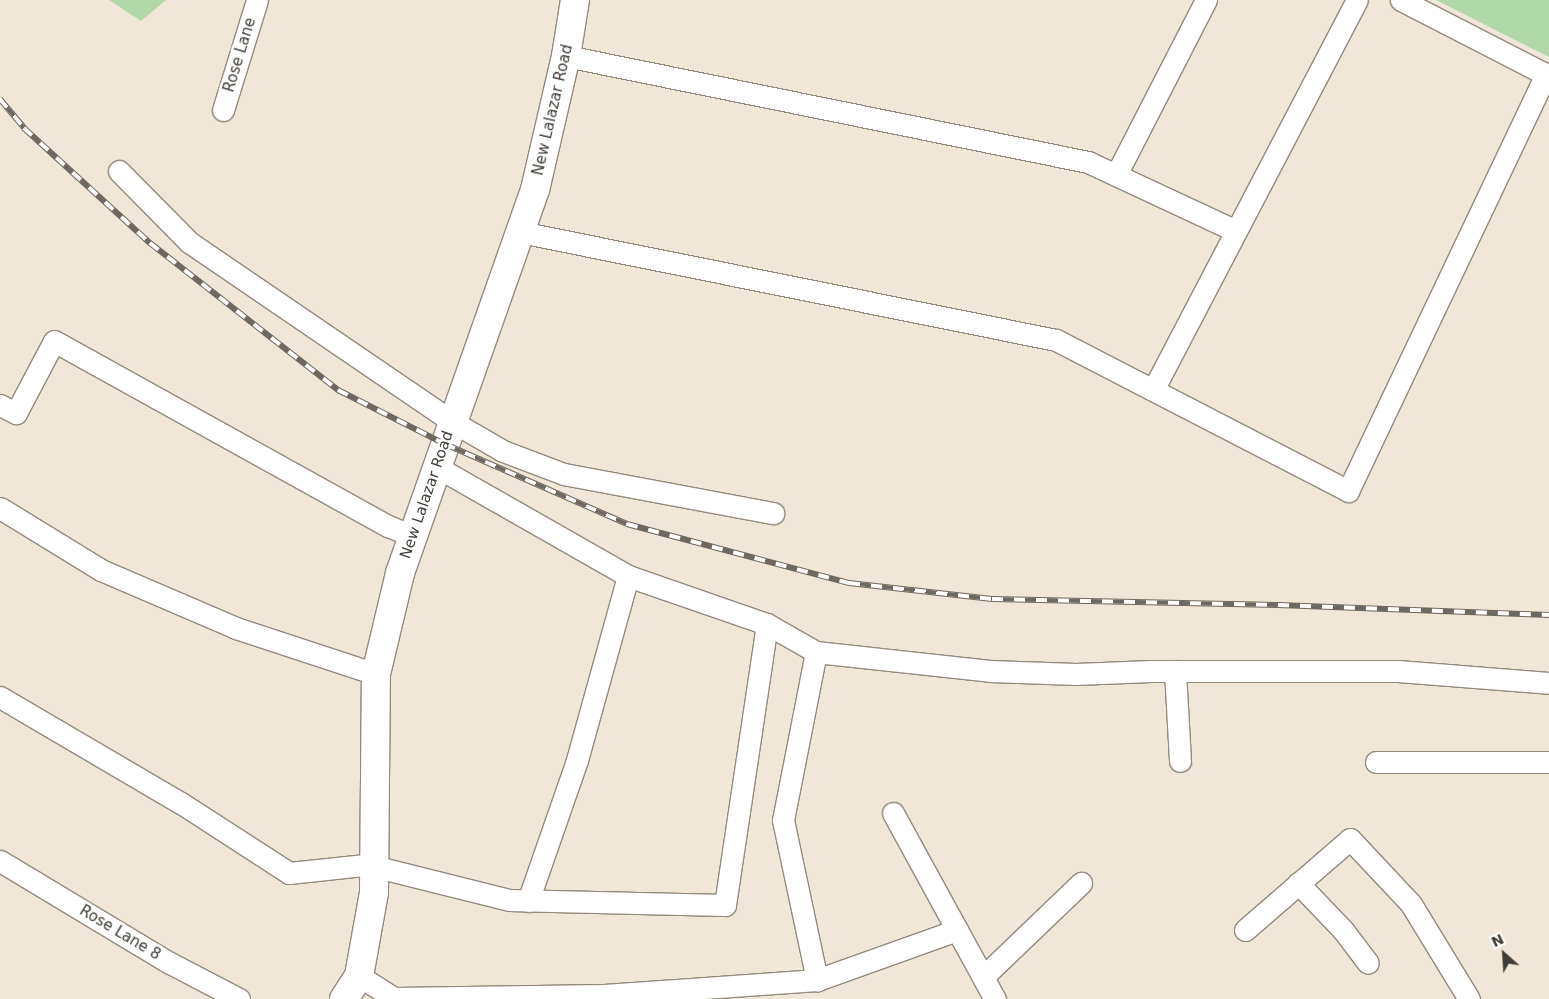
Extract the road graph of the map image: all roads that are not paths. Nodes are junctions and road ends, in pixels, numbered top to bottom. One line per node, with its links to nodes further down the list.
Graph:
1 (257, 0): 8 (street, Rose Lane)
2 (574, 0): 6 (street, New Lalazar Road)
3 (1206, 0): 10 (street)
4 (1357, 0): 11 (street)
5 (1401, 0): 7 (street)
6 (566, 56): 10 (street); 12 (street, New Lalazar Road)
7 (1548, 75): 13 (street)
8 (223, 110)
9 (119, 171): 15 (street)
10 (1116, 175): 11 (street)
11 (1236, 231): 13 (street)
12 (520, 232): 13 (street); 15 (street, New Lalazar Road)
13 (1153, 390)
14 (0, 405): 19 (street)
15 (453, 422): 16 (street, New Lalazar Road); 18 (street)
16 (437, 467): 19 (street, New Lalazar Road); 20 (street)
17 (0, 508): 24 (street)
18 (773, 513)
19 (413, 536): 24 (street, New Lalazar Road)
20 (628, 576): 21 (street); 35 (street)
21 (767, 624): 22 (street); 35 (street)
22 (816, 652): 23 (street); 41 (street)
23 (1175, 671): 25 (street); 27 (street)
24 (376, 674): 32 (street, New Lalazar Road)
25 (1549, 683)
26 (0, 697): 32 (street)
27 (1180, 761)
28 (1376, 762): 29 (street)
29 (1549, 762)
30 (893, 813): 36 (street)
31 (1, 862): 43 (street, Rose Lane 8)
32 (373, 865): 35 (street); 39 (street, New Lalazar Road)
33 (1081, 882): 40 (street)
34 (1298, 883): 37 (street); 38 (street); 46 (street)
35 (528, 901)
36 (958, 930): 40 (street); 41 (street)
37 (1245, 930)
38 (1368, 963)
39 (359, 976): 42 (street); 44 (street, New Lalazar Road)
40 (983, 977): 45 (street)
41 (817, 980): 42 (street)
42 (607, 997)
43 (239, 999)
44 (344, 999)
45 (995, 999)
46 (1470, 999)

